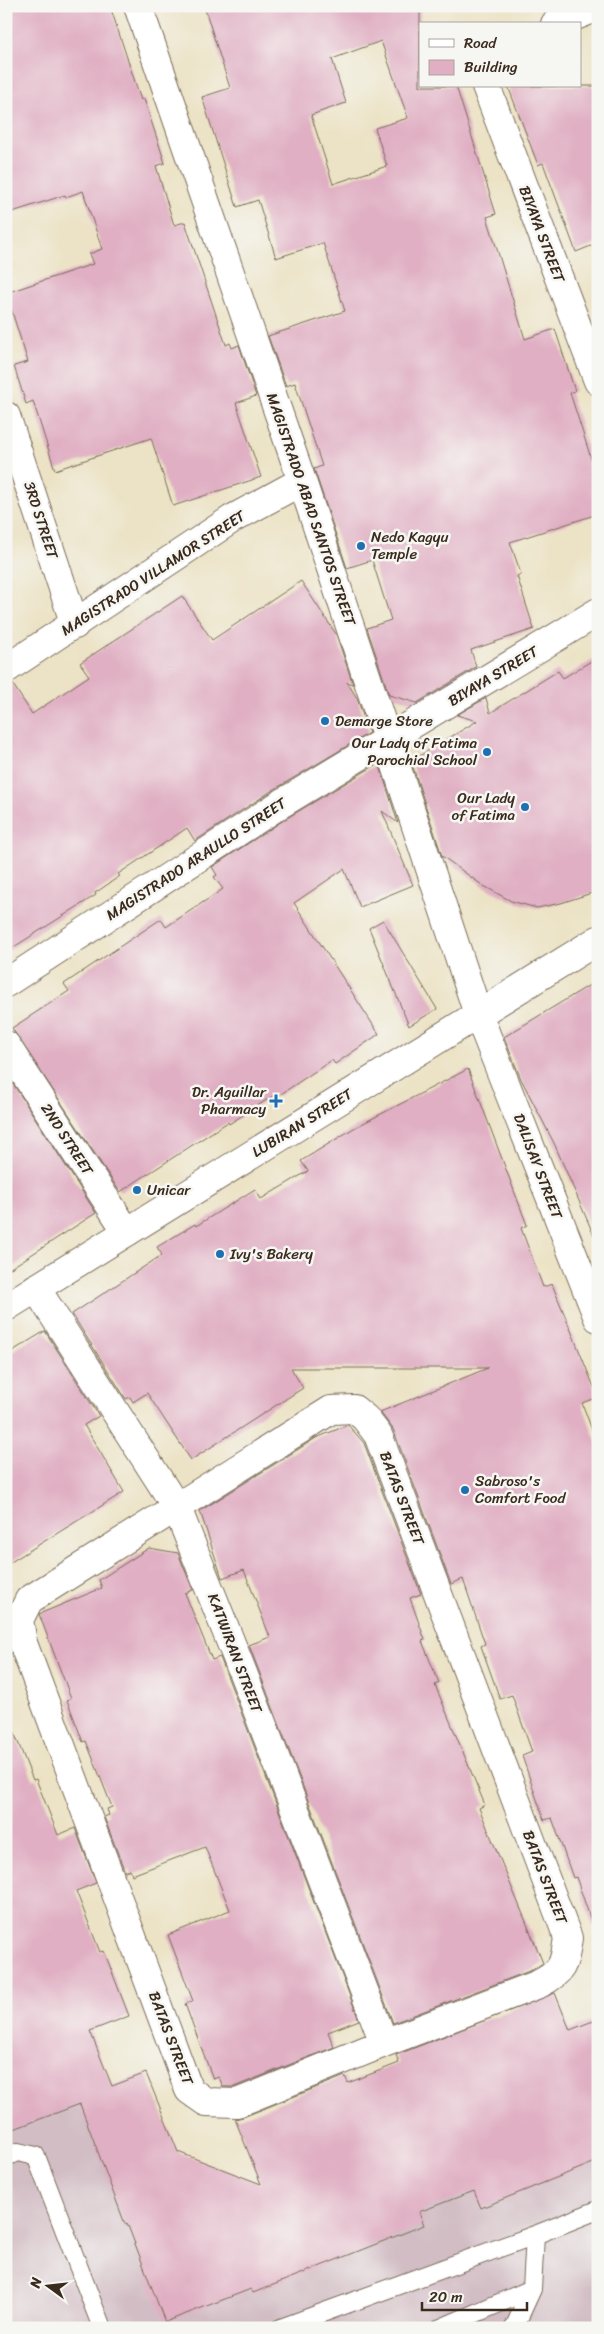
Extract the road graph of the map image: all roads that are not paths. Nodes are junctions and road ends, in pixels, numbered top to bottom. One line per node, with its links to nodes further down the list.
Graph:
1 (138, 6): 7 (street, MAGISTRADO ABAD SANTOS STREET)
2 (598, 7): 3 (street)
3 (560, 22)
4 (487, 88): 5 (street, BIYAYA STREET)
5 (598, 381)
6 (6, 416): 9 (street, 3RD STREET)
7 (302, 481): 9 (street, MAGISTRADO VILLAMOR STREET); 11 (street, MAGISTRADO ABAD SANTOS STREET)
8 (598, 612): 11 (street, BIYAYA STREET)
9 (75, 624): 10 (street, MAGISTRADO VILLAMOR STREET)
10 (6, 670)
11 (388, 739): 13 (street, MAGISTRADO ARAULLO STREET); 14 (street, MAGISTRADO ABAD SANTOS STREET)
12 (598, 940): 14 (street, LUBIRAN STREET)
13 (6, 983)
14 (478, 1014): 16 (street, LUBIRAN STREET); 19 (street, DALISAY STREET)
15 (6, 1045): 16 (street, 2ND STREET)
16 (127, 1232): 17 (street, LUBIRAN STREET)
17 (36, 1288): 18 (street, LUBIRAN STREET); 20 (street, KATWIRAN STREET)
18 (6, 1307)
19 (598, 1318)
20 (176, 1508): 21 (street, KATWIRAN STREET); 21 (street, BATAS STREET); 21 (street, BATAS STREET)
21 (384, 2043)
22 (6, 2157): 26 (lane)
23 (598, 2210): 24 (lane)
24 (535, 2235): 25 (lane); 27 (lane)
25 (532, 2289): 28 (lane); 29 (lane)
26 (102, 2328)
27 (281, 2328)
28 (441, 2328)
29 (514, 2328)

